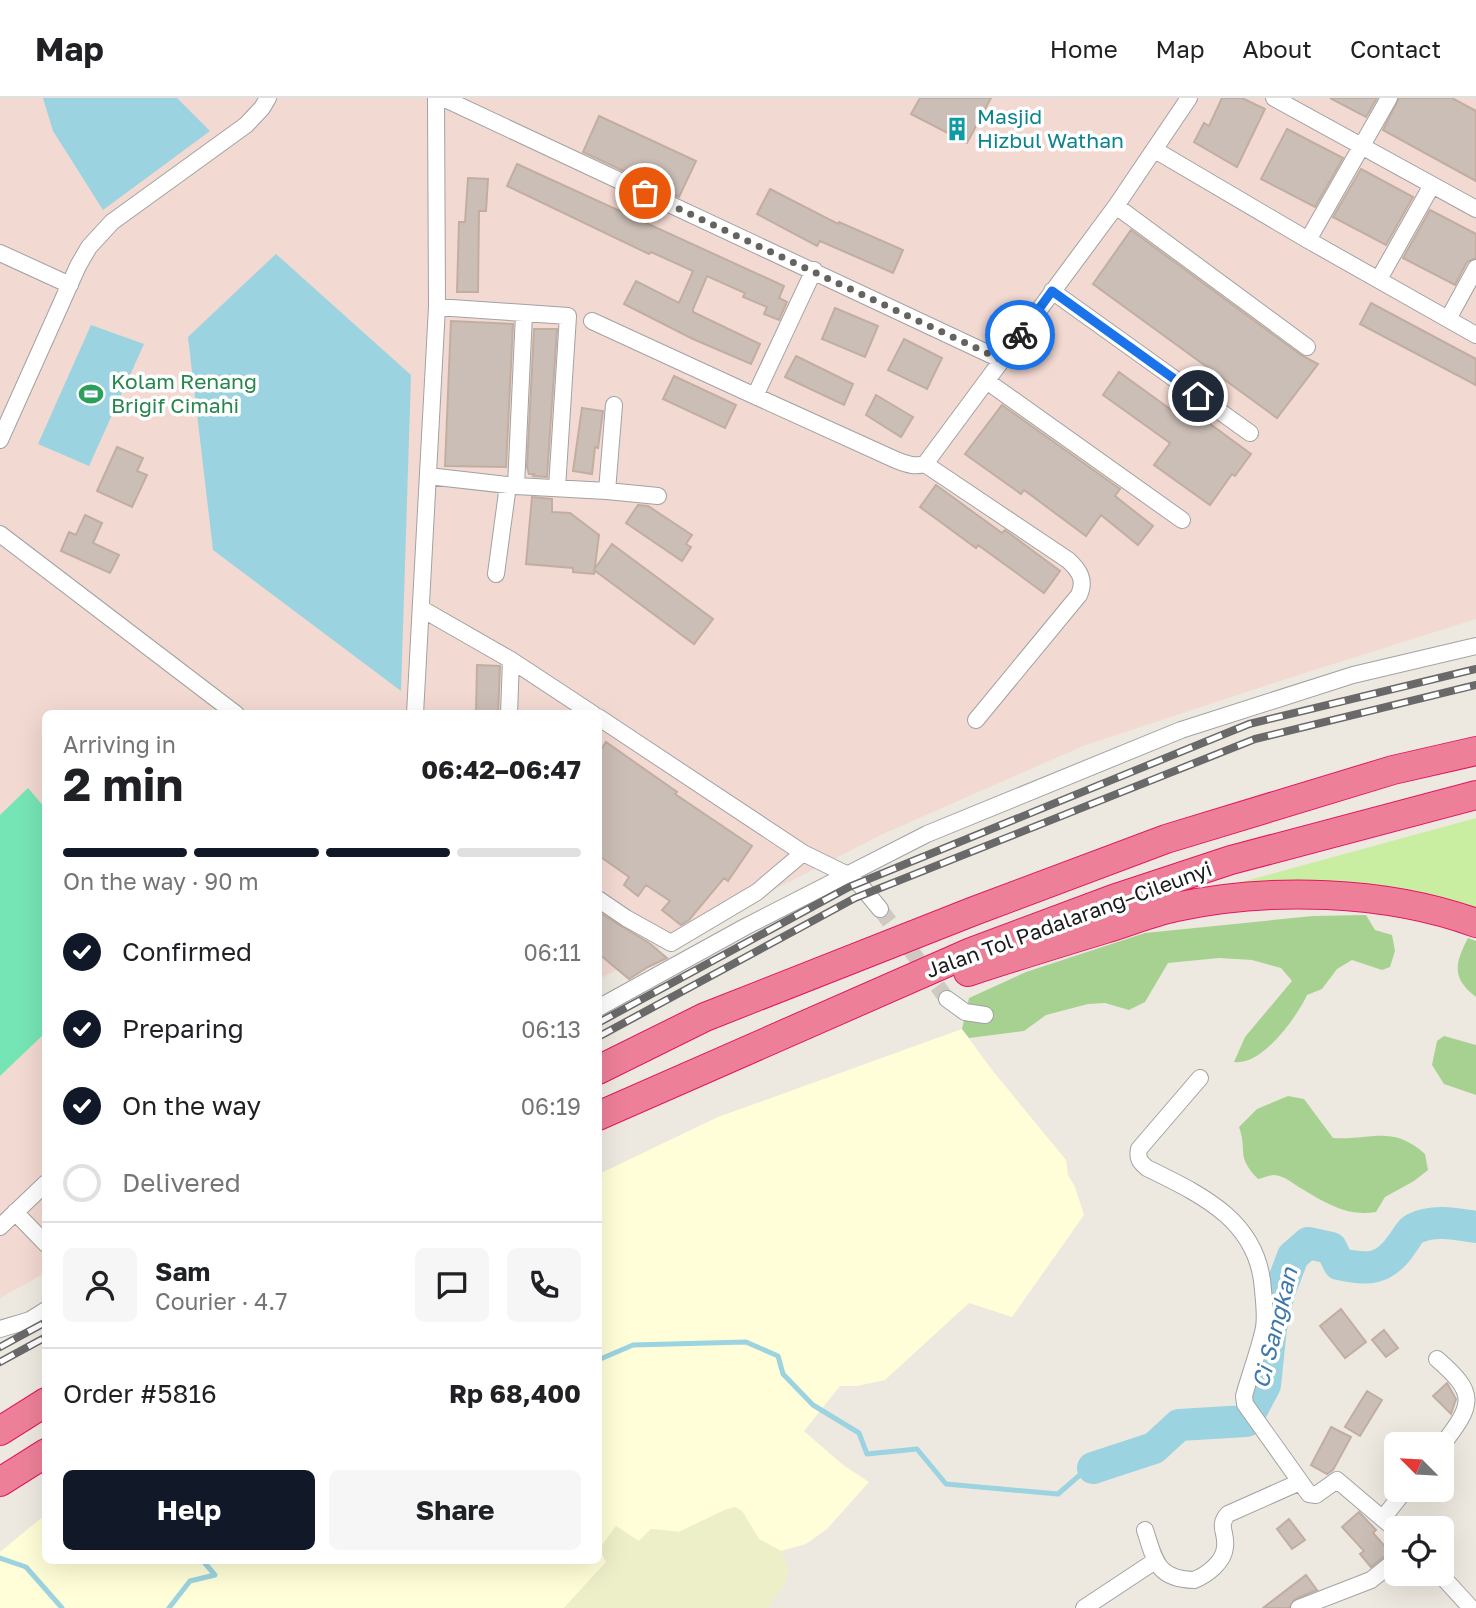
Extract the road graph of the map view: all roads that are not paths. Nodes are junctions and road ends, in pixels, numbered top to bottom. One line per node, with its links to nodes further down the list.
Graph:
1 (268, 98): 17 (street)
2 (436, 98): 19 (street)
3 (443, 98): 15 (street)
4 (1189, 98): 8 (street)
5 (1274, 98): 7 (street)
6 (1389, 98): 7 (street)
7 (1361, 148): 9 (street); 12 (street)
8 (1155, 150): 10 (street); 12 (street)
9 (1432, 185): 11 (street); 16 (street)
10 (1116, 205): 18 (street); 24 (street)
11 (1476, 209)
12 (1308, 240): 16 (street)
13 (0, 253): 17 (street)
14 (1476, 268): 21 (street)
15 (814, 270): 25 (street); 27 (street)
16 (1379, 279): 21 (street)
17 (70, 285): 30 (street)
18 (1052, 291): 25 (street); 29 (street)
19 (437, 307): 20 (street); 32 (street)
20 (524, 314): 33 (street); 34 (street)
21 (1448, 319): 23 (street)
22 (592, 321): 27 (street)
23 (1476, 335)
24 (1307, 347)
25 (1002, 360): 26 (street)
26 (988, 382): 31 (street); 37 (street)
27 (755, 396): 31 (street)
28 (614, 405): 35 (street)
29 (1250, 433)
30 (0, 440)
31 (925, 464): 47 (street)
32 (428, 476): 33 (street); 40 (street)
33 (512, 485): 34 (street); 39 (street)
34 (557, 488): 35 (street)
35 (607, 491): 36 (street)
36 (658, 496)
37 (1182, 520)
38 (0, 534): 43 (street)
39 (496, 574)
40 (422, 609): 42 (street); 44 (street)
41 (1476, 646): 52 (street)
42 (512, 660): 45 (street); 46 (street)
43 (231, 710)
44 (415, 710)
45 (509, 710)
46 (587, 710)
47 (976, 720)
48 (602, 721): 51 (street)
49 (1476, 751): 60 (highway, Jalan Tol Padalarang–Cileunyi)
50 (1476, 795): 58 (highway, Jalan Tol Padalarang–Cileunyi)
51 (803, 853): 52 (street); 53 (street)
52 (848, 876): 54 (street); 57 (street)
53 (602, 902)
54 (880, 909)
55 (1476, 923): 58 (highway)
56 (947, 999): 59 (street)
57 (602, 1006)
58 (837, 1012): 62 (highway, Jalan Tol Padalarang–Cileunyi)
59 (985, 1015)
60 (602, 1068)
61 (1200, 1078): 75 (street)
62 (602, 1114)
63 (42, 1187): 64 (street)
64 (15, 1212): 65 (street); 66 (street)
65 (0, 1227)
66 (42, 1240)
67 (42, 1312): 68 (street)
68 (0, 1329)
69 (1437, 1359): 72 (street)
70 (42, 1404): 71 (highway)
71 (0, 1430)
72 (1453, 1432)
73 (42, 1456): 74 (highway)
74 (0, 1482)
75 (1300, 1482): 77 (street); 79 (street)
76 (1396, 1502): 77 (street)
77 (1383, 1518)
78 (1145, 1530): 79 (street)
79 (1155, 1561): 82 (street)
80 (1384, 1570): 83 (street)
81 (1450, 1586): 84 (street)
82 (1084, 1608)
83 (1299, 1608)
84 (1471, 1608)

